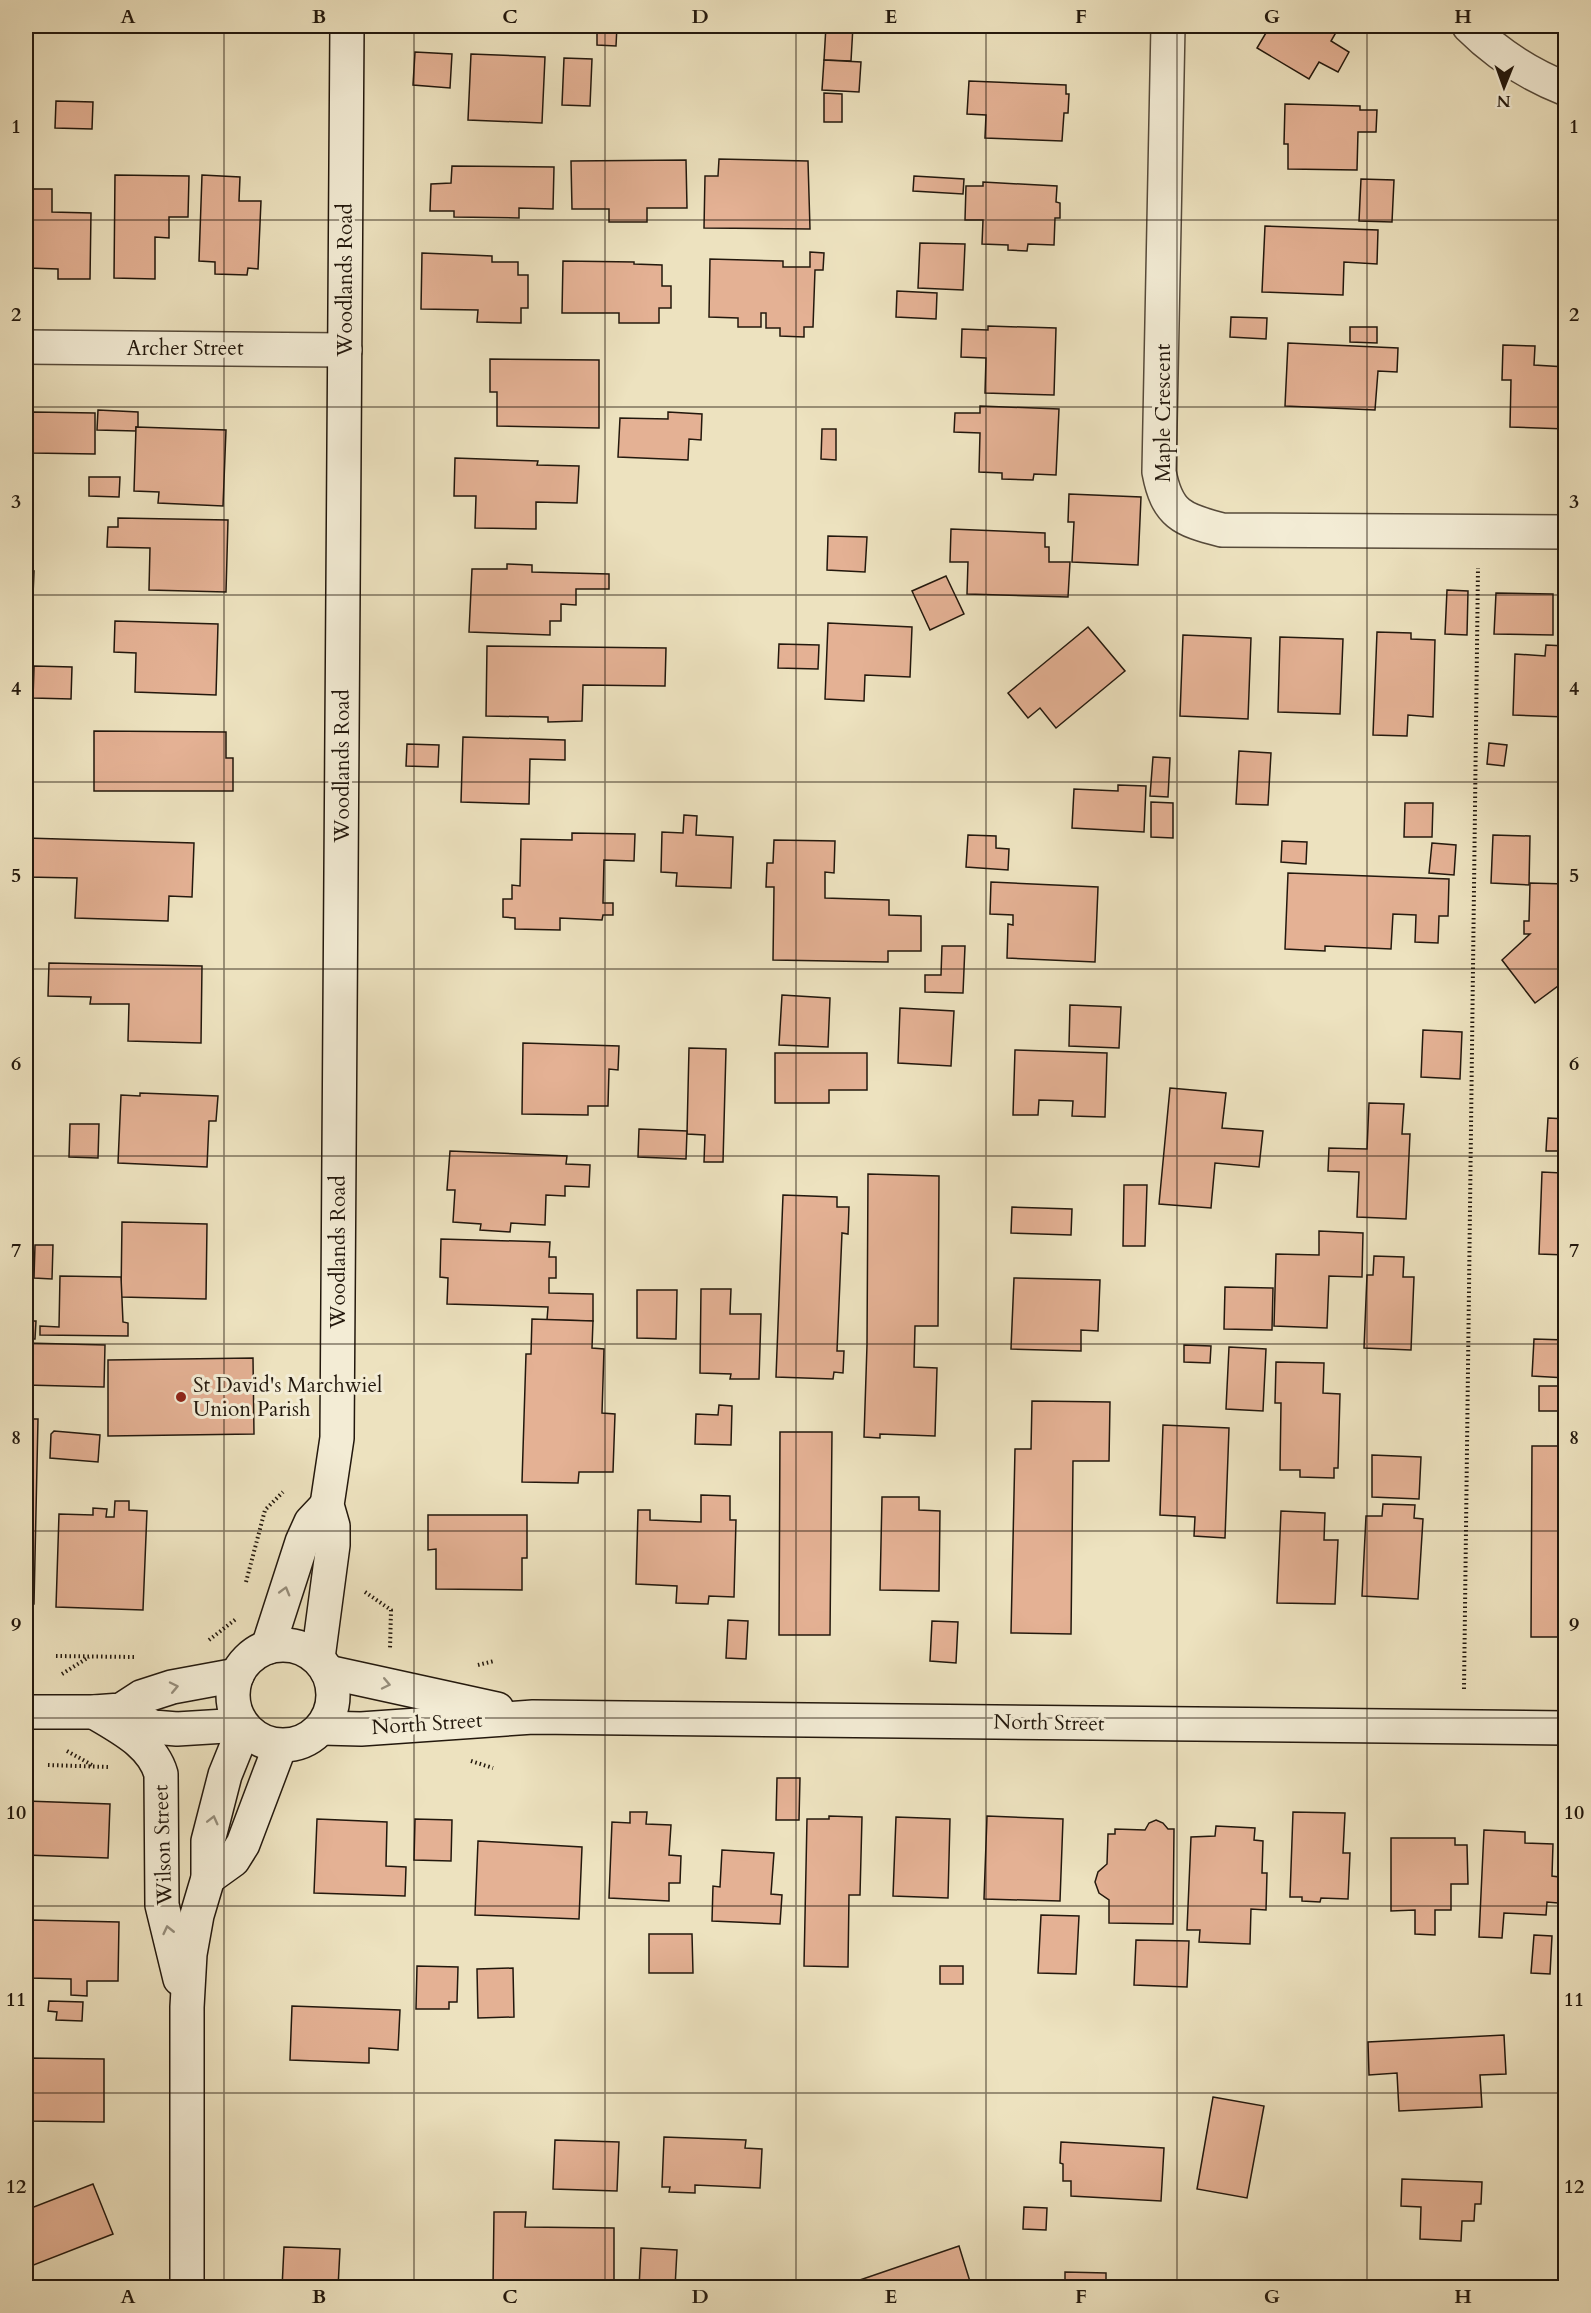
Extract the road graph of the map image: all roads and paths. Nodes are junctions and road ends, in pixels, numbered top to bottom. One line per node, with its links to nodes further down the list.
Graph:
1 (347, 26): 6 (street, Woodlands Road)
2 (1168, 26): 7 (street, Maple Crescent)
3 (1469, 26): 4 (street)
4 (1566, 89)
5 (26, 347): 6 (street, Archer Street)
6 (345, 350): 10 (street, Woodlands Road)
7 (1479, 532): 8 (street, Maple Crescent); 27 (path)
8 (1566, 532)
9 (291, 1484): 11 (path)
10 (327, 1505): 15 (street, Woodlands Road, one-way to 10); 20 (street, Woodlands Road)
11 (245, 1584)
12 (356, 1591): 19 (path)
13 (236, 1619): 14 (path)
14 (204, 1644)
15 (268, 1647): 20 (street); 22 (street)
16 (56, 1656): 17 (path)
17 (90, 1656): 18 (path); 21 (path)
18 (145, 1657)
19 (389, 1660)
20 (323, 1665): 25 (street, North Street, one-way to 25); 28 (street)
21 (61, 1674)
22 (237, 1675): 23 (street, one-way to 22); 26 (street)
23 (107, 1711): 24 (street); 26 (street); 38 (street, Wilson Street, one-way to 23)
24 (26, 1712)
25 (533, 1717): 27 (street, North Street); 28 (street, North Street)
26 (243, 1727): 31 (street); 37 (street, Wilson Street, one-way to 26)
27 (1464, 1727): 29 (street, North Street)
28 (322, 1728): 31 (street)
29 (1566, 1728)
30 (58, 1746): 34 (path)
31 (280, 1746): 37 (street)
32 (466, 1760): 36 (path)
33 (48, 1765): 34 (path)
34 (94, 1766): 35 (path)
35 (114, 1767)
36 (493, 1768)
37 (208, 1878): 38 (street, Wilson Street)
38 (186, 2007): 39 (street, Wilson Street)
39 (187, 2288)

